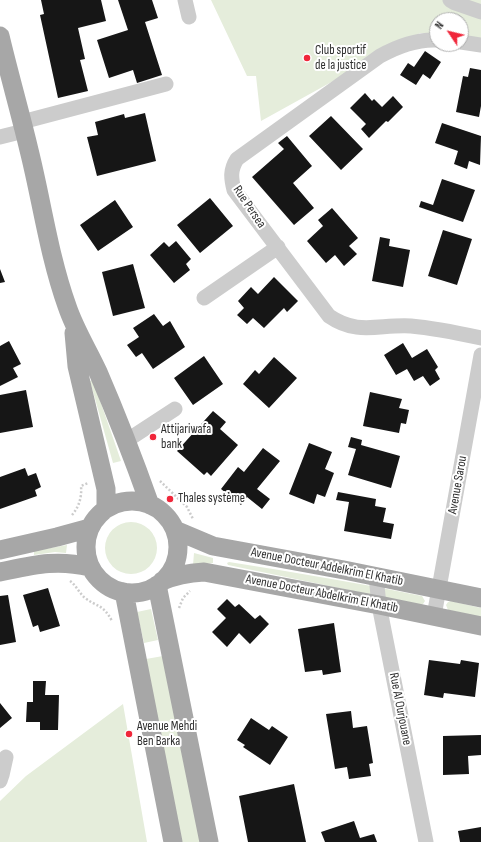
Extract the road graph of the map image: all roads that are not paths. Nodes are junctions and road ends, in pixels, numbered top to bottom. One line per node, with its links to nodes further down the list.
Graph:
1 (185, 0): 4 (street)
2 (450, 0): 3 (street)
3 (480, 8)
4 (189, 17)
5 (0, 36): 10 (main road)
6 (429, 40): 12 (street, Rue Persea)
7 (469, 43): 8 (street)
8 (481, 45)
9 (166, 84): 10 (street)
10 (23, 127): 11 (street); 14 (main road)
11 (0, 137)
12 (278, 247): 13 (street); 15 (street, Rue Persea)
13 (204, 298)
14 (74, 327): 18 (main road); 20 (main road)
15 (481, 338)
16 (481, 355): 28 (street, Avenue Sarou)
17 (175, 409): 18 (street)
18 (126, 441): 19 (main road)
19 (150, 505): 20 (main road); 22 (main road)
20 (106, 509): 21 (main road)
21 (90, 528): 23 (main road); 24 (main road)
22 (175, 530): 26 (main road, Avenue Docteur Addelkrim El Khatib); 27 (main road)
23 (0, 550)
24 (90, 567): 25 (main road); 29 (main road)
25 (0, 572)
26 (376, 576): 28 (main road, Avenue Docteur Addelkrim El Khatib); 31 (street, Rue Al Ourjouane)
27 (160, 583): 29 (main road); 31 (main road, Avenue Docteur Abdelkrim El Khatib); 37 (main road)
28 (439, 589): 30 (main road, Avenue Docteur Addelkrim El Khatib); 32 (street, Avenue Sarou)
29 (124, 592): 36 (main road)
30 (481, 598)
31 (379, 605): 32 (main road, Avenue Docteur Abdelkrim El Khatib); 38 (street, Rue Al Ourjouane)
32 (434, 616): 33 (main road, Avenue Docteur Abdelkrim El Khatib)
33 (481, 626)
34 (6, 757): 35 (street)
35 (0, 781)
36 (173, 842)
37 (209, 842)
38 (426, 842)

